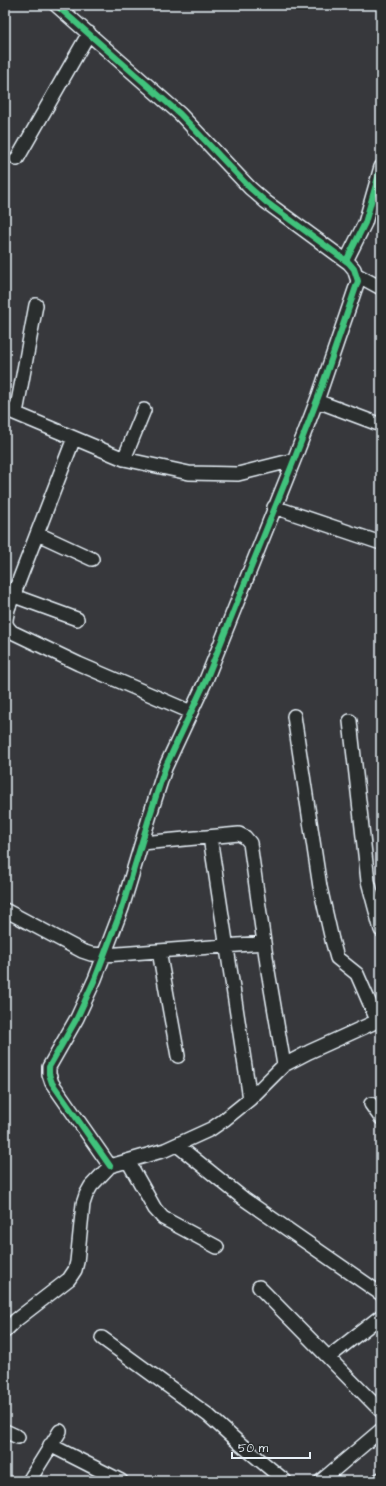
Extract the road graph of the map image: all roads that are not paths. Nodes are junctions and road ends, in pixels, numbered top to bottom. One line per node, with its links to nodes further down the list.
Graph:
1 (56, 5): 2 (street)
2 (89, 33): 3 (street); 5 (street)
3 (17, 159)
4 (381, 167): 5 (street)
5 (346, 261): 6 (street)
6 (357, 275): 7 (street); 9 (street)
7 (381, 288)
8 (36, 305): 11 (street)
9 (317, 401): 12 (street); 15 (street)
10 (144, 410): 14 (street)
11 (10, 411): 13 (street)
12 (381, 426)
13 (74, 438): 14 (street); 17 (street)
14 (124, 459): 15 (street)
15 (294, 460): 16 (street)
16 (274, 507): 18 (street); 23 (street)
17 (38, 534): 19 (street); 20 (street)
18 (381, 543)
19 (92, 559)
20 (14, 596): 21 (street); 22 (street)
21 (7, 609): 23 (street)
22 (77, 619)
23 (191, 712): 27 (street)
24 (294, 716): 34 (street)
25 (350, 721): 29 (street)
26 (210, 837): 27 (street); 30 (street); 31 (street)
27 (142, 843): 33 (street)
28 (5, 910): 33 (street)
29 (381, 930)
30 (264, 943): 31 (street); 36 (street)
31 (228, 946): 32 (street); 37 (street)
32 (159, 951): 33 (street); 35 (street)
33 (105, 954): 42 (street)
34 (379, 1019): 36 (street)
35 (178, 1056)
36 (284, 1065): 37 (street)
37 (250, 1099): 40 (street)
38 (372, 1104): 39 (street)
39 (381, 1118)
40 (177, 1145): 41 (street); 45 (street)
41 (128, 1161): 42 (street); 43 (street)
42 (110, 1166): 47 (street)
43 (217, 1246)
44 (259, 1287): 49 (street)
45 (378, 1287)
46 (381, 1316): 49 (street)
47 (5, 1331)
48 (102, 1338): 59 (street)
49 (329, 1357): 50 (street)
50 (381, 1410)
51 (381, 1430): 60 (street)
52 (5, 1431): 54 (street)
53 (60, 1431): 55 (street)
54 (18, 1437)
55 (50, 1445): 57 (street); 58 (street)
56 (381, 1478): 61 (street)
57 (28, 1481)
58 (121, 1481)
59 (285, 1481)
60 (321, 1481)
61 (378, 1481)

